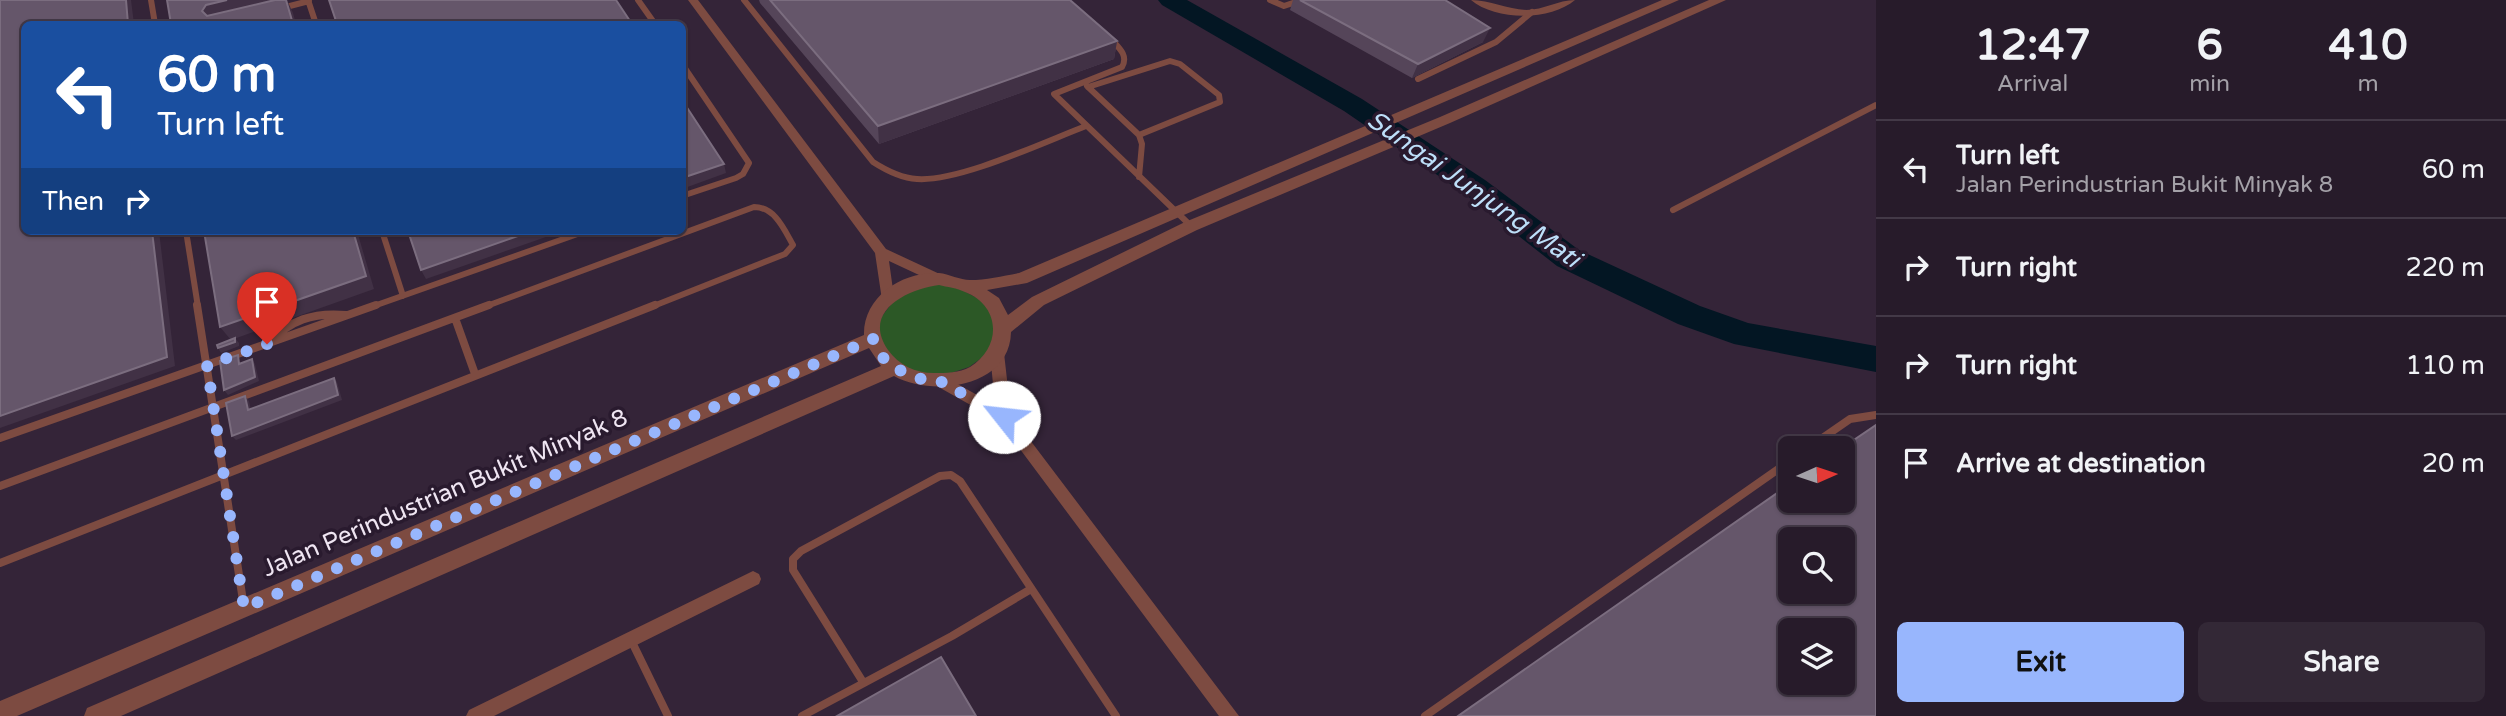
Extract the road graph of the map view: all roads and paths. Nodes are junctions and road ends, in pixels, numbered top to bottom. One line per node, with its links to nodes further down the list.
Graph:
1 (151, 0): 14 (lane)
2 (308, 0): 12 (lane); 15 (lane)
3 (638, 0): 16 (lane)
4 (693, 0): 36 (street)
5 (744, 0): 24 (lane)
6 (1270, 0): 7 (lane)
7 (1302, 0)
8 (1476, 0): 13 (street)
9 (1570, 0): 13 (street)
10 (1673, 0): 29 (street)
11 (1720, 0): 30 (street)
12 (269, 11)
13 (1532, 12): 21 (lane)
14 (154, 21)
15 (315, 21)
16 (653, 21)
17 (1102, 33): 19 (lane)
18 (686, 70): 27 (lane)
19 (1110, 71): 20 (lane); 22 (lane)
20 (1116, 76): 22 (lane); 25 (lane)
21 (1418, 79)
22 (1086, 85): 24 (lane); 25 (lane)
23 (1876, 105): 28 (lane)
24 (1086, 126): 26 (lane)
25 (1139, 135): 26 (lane)
26 (1139, 177): 29 (lane)
27 (686, 195)
28 (1673, 210)
29 (1178, 214): 30 (lane); 38 (street)
30 (1191, 226): 43 (street)
31 (686, 233): 49 (lane)
32 (187, 235): 47 (lane)
33 (383, 235): 39 (lane)
34 (575, 235): 39 (lane)
35 (680, 235): 42 (lane)
36 (881, 252): 37 (street); 40 (street)
37 (939, 279): 38 (street); 40 (street)
38 (971, 286): 43 (street)
39 (403, 296): 41 (lane)
40 (887, 297): 44 (street)
41 (348, 316): 45 (lane); 45 (lane)
42 (455, 318): 49 (lane); 51 (lane)
43 (1004, 328): 46 (street)
44 (873, 339): 48 (street); 62 (street, Jalan Perindustrian Bukit Minyak 8)
45 (267, 344): 47 (lane)
46 (997, 353): 50 (street); 53 (street)
47 (207, 365): 51 (lane); 55 (lane)
48 (894, 368): 50 (street); 67 (street)
49 (475, 374): 57 (lane)
50 (940, 381): 53 (street)
51 (213, 407): 57 (lane); 58 (lane)
52 (1876, 415): 54 (lane)
53 (1004, 417): 71 (street)
54 (1825, 436)
55 (0, 438)
56 (1778, 469): 72 (lane)
57 (224, 476): 59 (lane); 62 (lane)
58 (0, 486)
59 (0, 563)
60 (752, 579): 63 (street)
61 (1031, 589): 64 (lane); 64 (lane); 70 (lane)
62 (244, 608): 65 (street, Jalan Perindustrian Bukit Minyak 8)
63 (631, 639): 66 (street); 68 (lane)
64 (863, 682): 69 (lane)
65 (0, 712)
66 (482, 714)
67 (95, 716)
68 (668, 716)
69 (802, 716)
70 (1116, 716)
71 (1230, 716)
72 (1425, 716)

